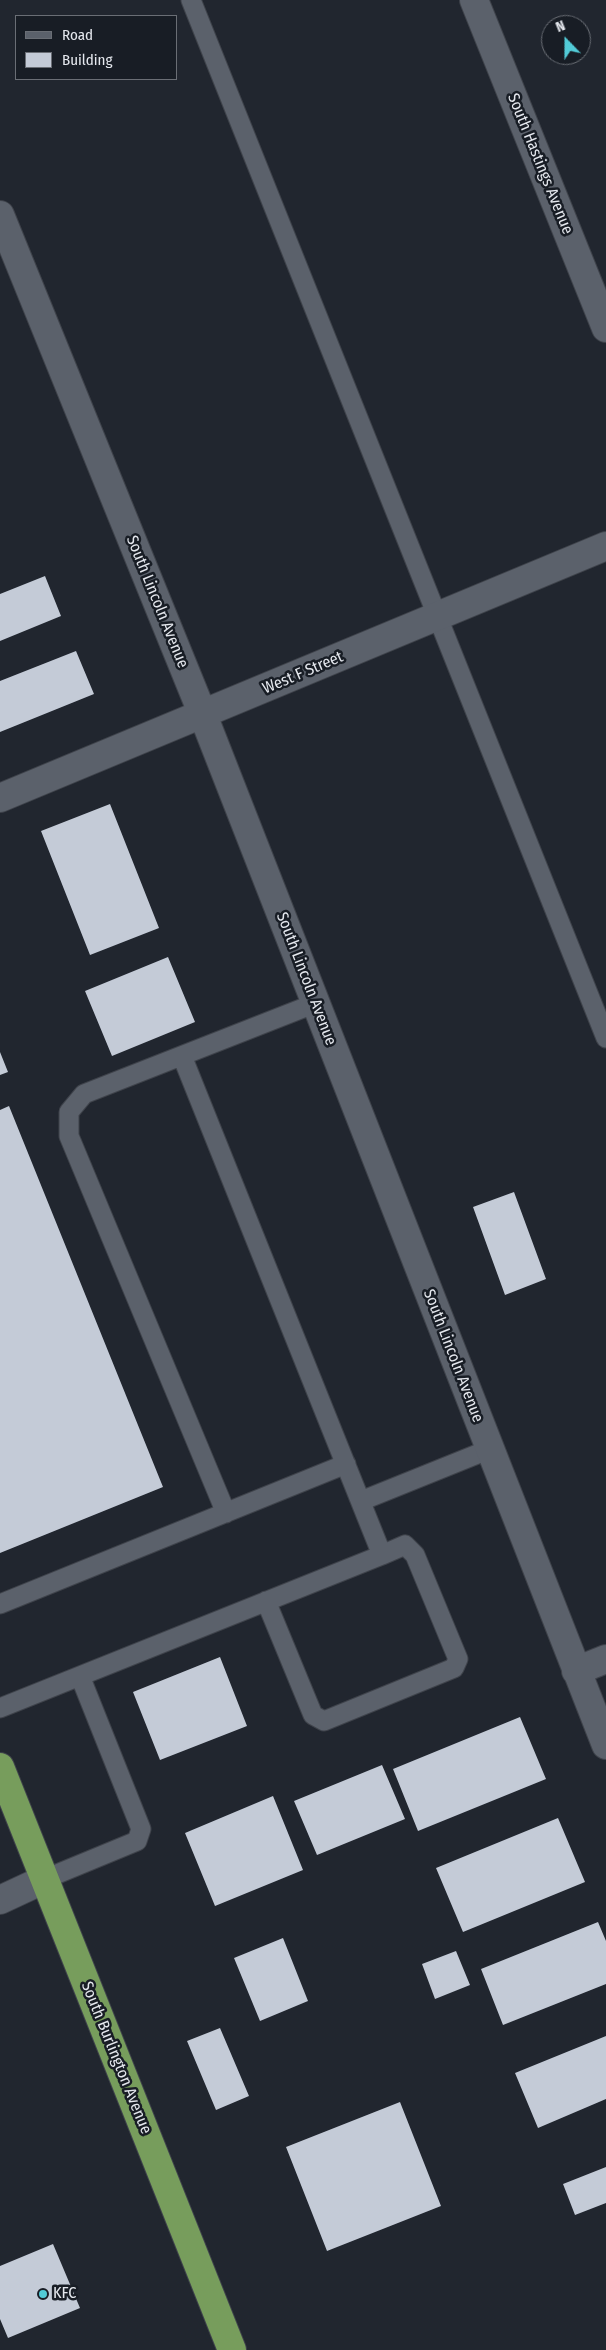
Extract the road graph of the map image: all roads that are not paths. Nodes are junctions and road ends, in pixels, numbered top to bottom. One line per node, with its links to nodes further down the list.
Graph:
1 (191, 0): 7 (lane)
2 (474, 0): 4 (street, South Hastings Avenue)
3 (0, 215): 8 (street, South Lincoln Avenue)
4 (600, 294): 5 (street, South Hastings Avenue)
5 (606, 328)
6 (606, 546): 7 (street, West F Street)
7 (437, 616): 8 (street, West F Street); 11 (lane)
8 (203, 715): 9 (street, West F Street); 10 (street, South Lincoln Avenue)
9 (0, 798)
10 (316, 1003): 12 (lane); 13 (street, South Lincoln Avenue)
11 (606, 1038)
12 (182, 1056): 14 (lane); 16 (lane)
13 (490, 1449): 15 (lane); 21 (street, South Lincoln Avenue)
14 (346, 1464): 15 (lane); 16 (lane)
15 (361, 1501): 17 (lane)
16 (226, 1513): 19 (lane)
17 (382, 1555): 18 (lane); 18 (lane)
18 (266, 1602): 22 (lane)
19 (0, 1604)
20 (606, 1659): 21 (street)
21 (576, 1671): 24 (street, South Lincoln Avenue)
22 (80, 1676): 23 (lane); 26 (lane)
23 (0, 1708)
24 (606, 1745)
25 (0, 1767): 26 (highway, South Burlington Avenue)
26 (44, 1879): 27 (street); 28 (highway, South Burlington Avenue)
27 (0, 1900)
28 (232, 2350)

